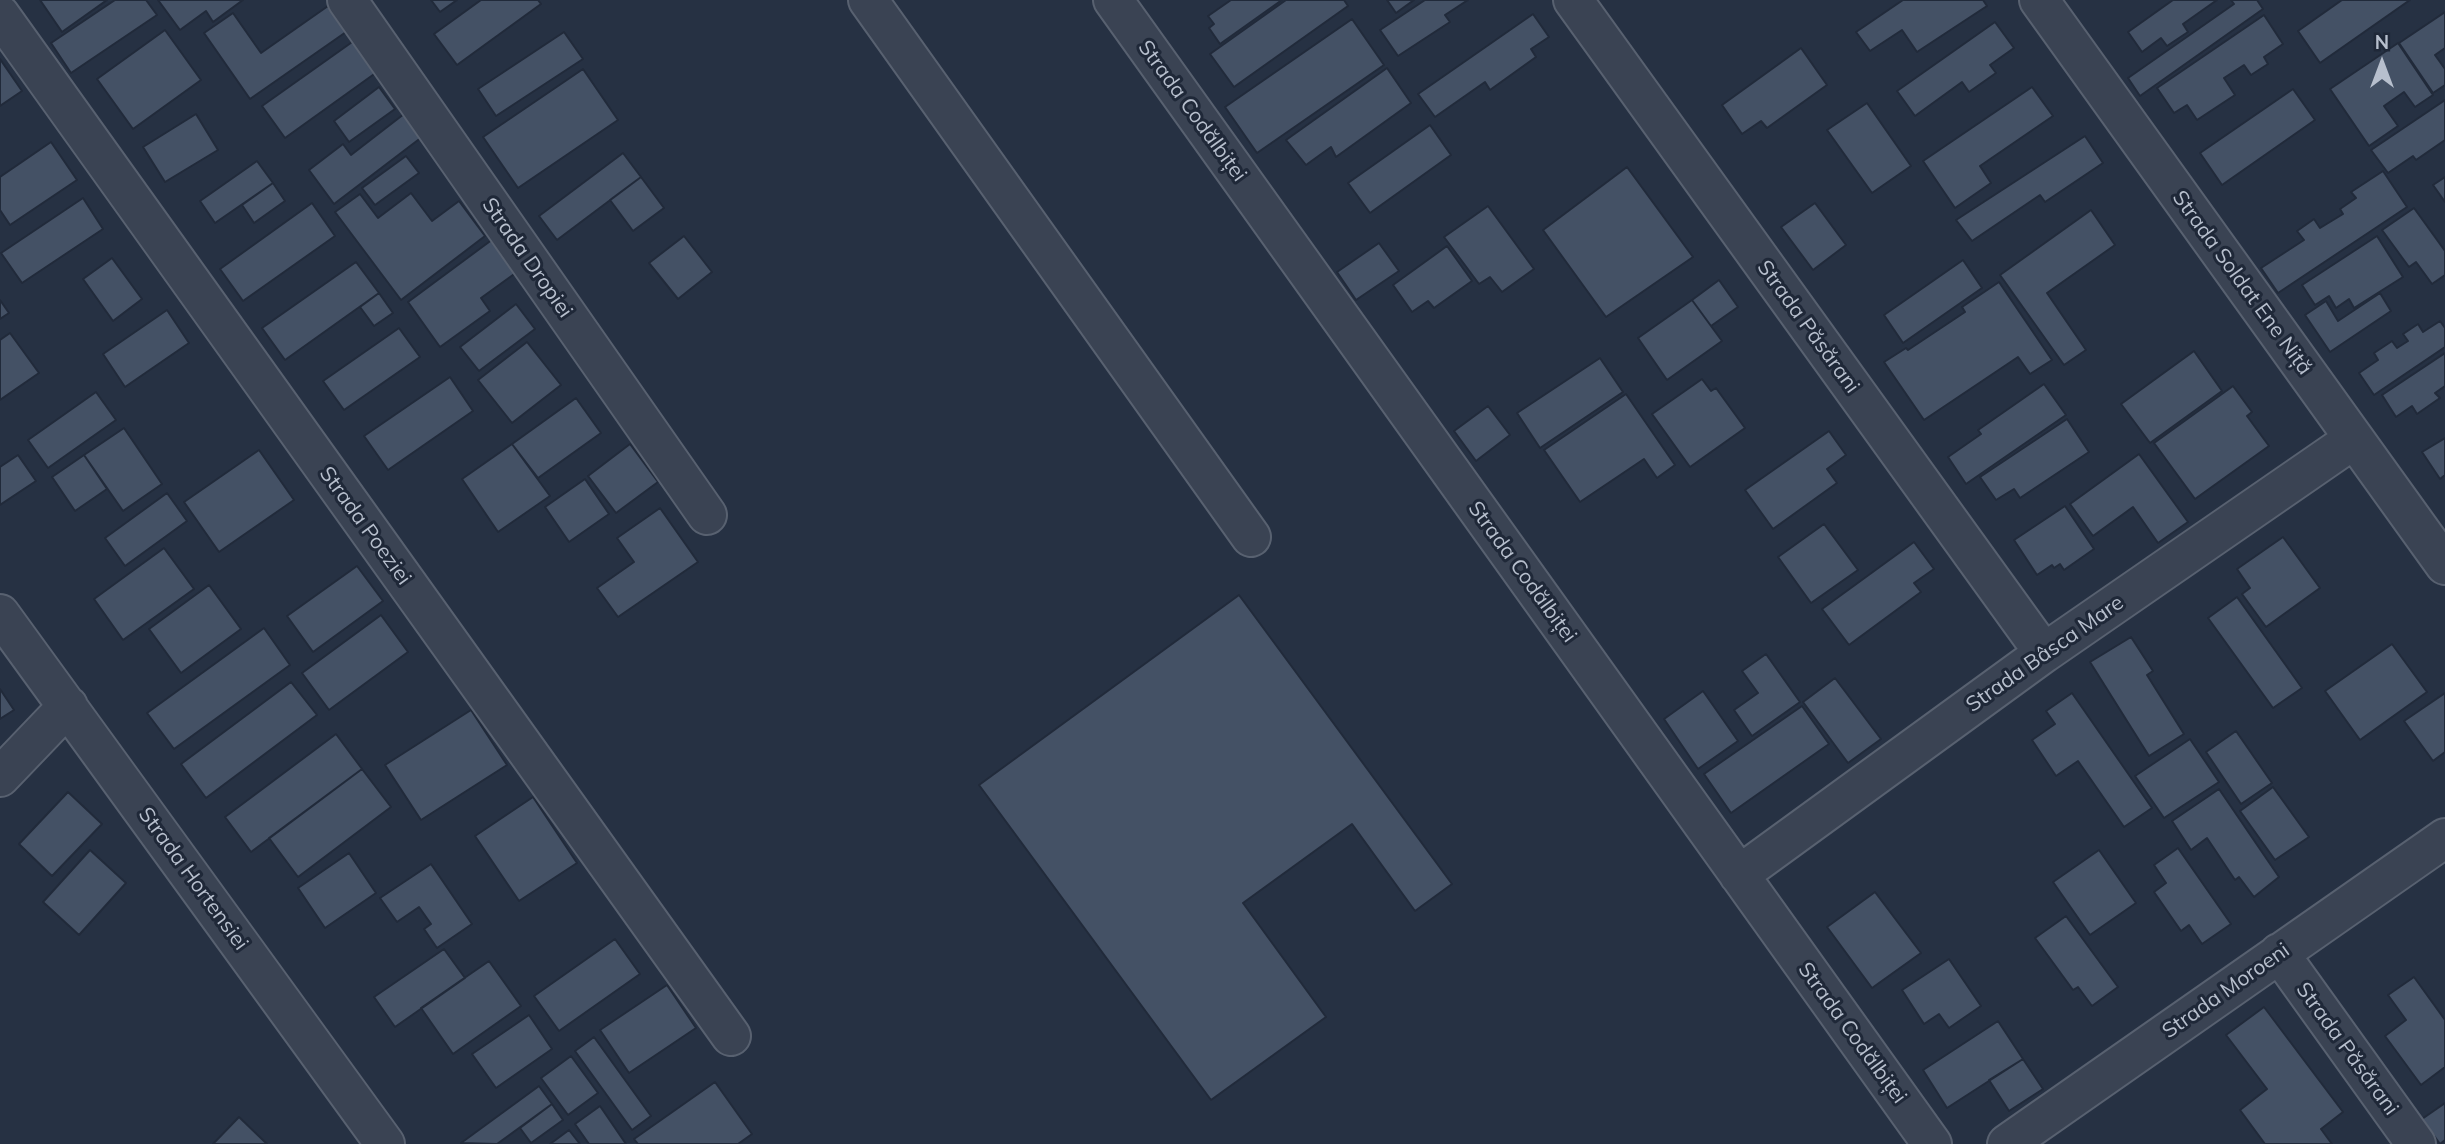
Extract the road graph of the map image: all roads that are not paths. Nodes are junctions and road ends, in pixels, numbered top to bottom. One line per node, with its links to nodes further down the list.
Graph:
1 (347, 0): 8 (street, Strada Dropiei)
2 (869, 0): 9 (street)
3 (1112, 0): 16 (street, Strada Codălbiței)
4 (1573, 0): 12 (street, Strada Păsărani)
5 (2039, 0): 7 (street, Strada Soldat Ene Niță)
6 (0, 15): 18 (street, Strada Poeziei)
7 (2354, 439): 10 (street, Strada Soldat Ene Niță); 12 (street, Strada Bâsca Mare)
8 (707, 515)
9 (1251, 537)
10 (2445, 565)
11 (0, 614): 13 (street, Strada Hortensiei)
12 (2044, 653): 16 (street, Strada Bâsca Mare)
13 (68, 706): 14 (street); 19 (street, Strada Hortensiei)
14 (0, 777)
15 (2445, 838): 17 (street, Strada Moroeni)
16 (1739, 875): 20 (street, Strada Codălbiței)
17 (2279, 953): 21 (street, Strada Moroeni); 22 (street, Strada Păsărani)
18 (731, 1036)
19 (385, 1144)
20 (1932, 1144)
21 (2007, 1144)
22 (2416, 1144)

